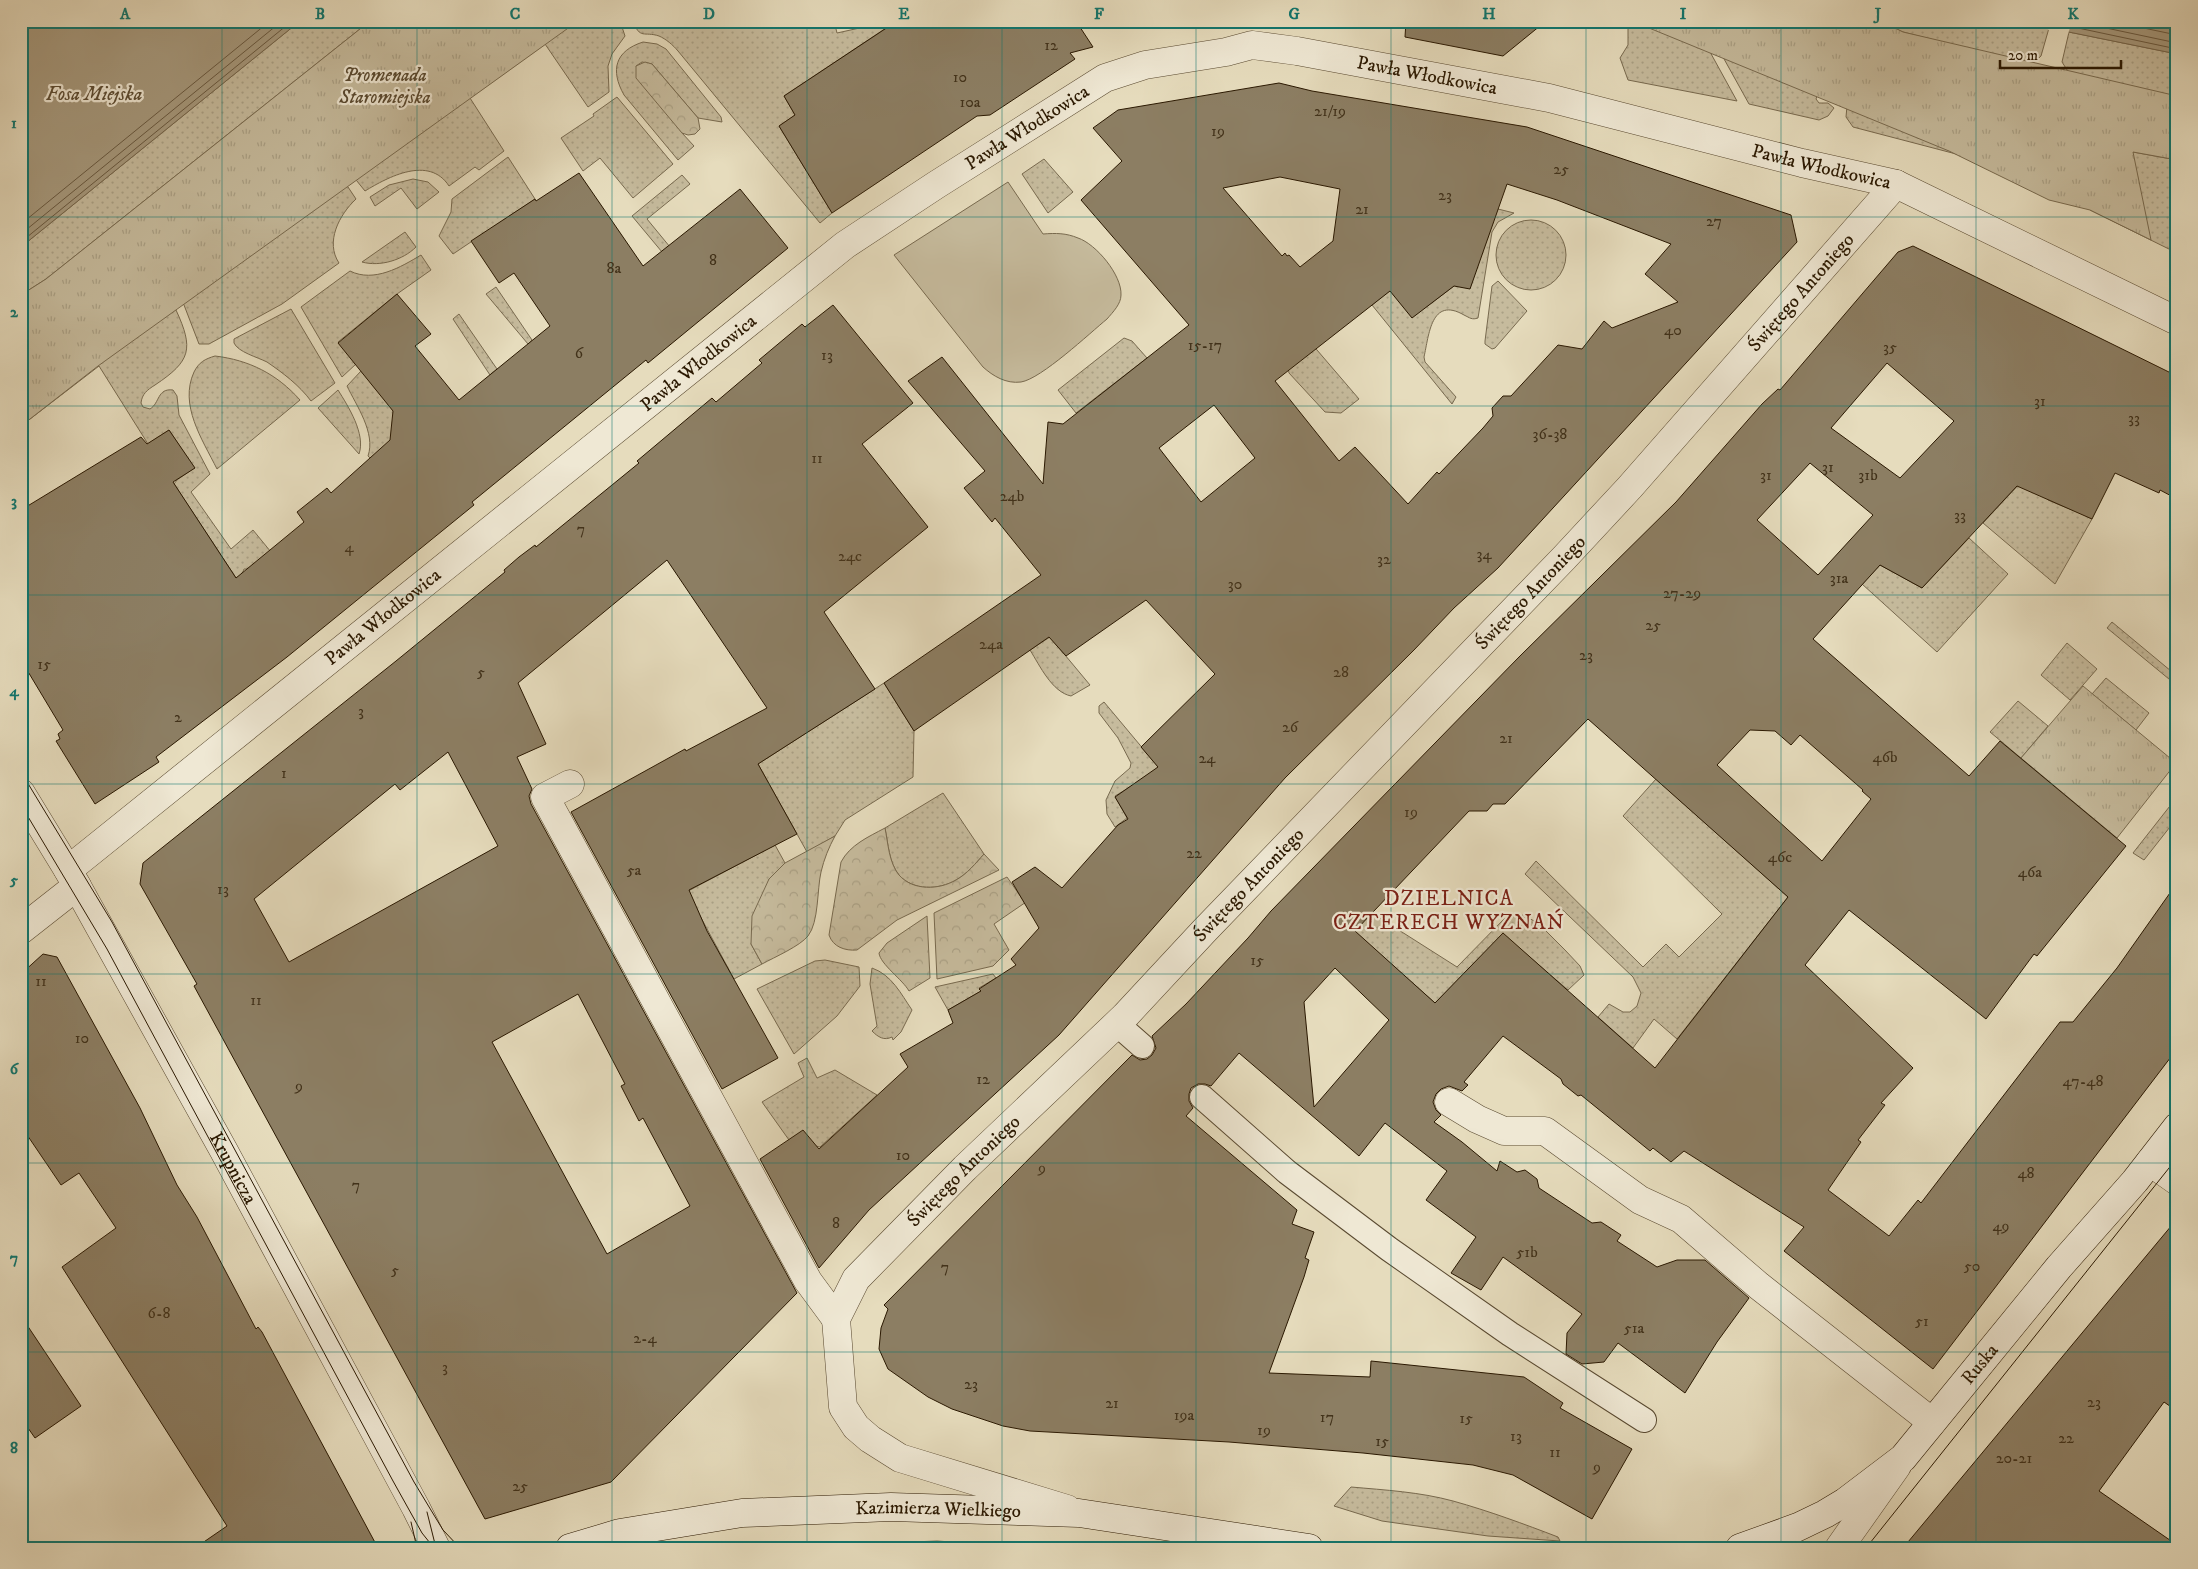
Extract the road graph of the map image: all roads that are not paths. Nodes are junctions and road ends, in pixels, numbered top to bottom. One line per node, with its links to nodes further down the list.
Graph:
1 (1896, 184): 2 (street, Pawła Włodkowica); 5 (street, Pawła Włodkowica); 7 (street, Świętego Antoniego)
2 (2177, 321)
3 (570, 784): 14 (street)
4 (21, 793): 5 (street, Krupnicza)
5 (72, 878): 6 (street, Pawła Włodkowica); 19 (street, Krupnicza)
6 (21, 930)
7 (1117, 1024): 8 (lane); 14 (street, Świętego Antoniego)
8 (1142, 1046)
9 (1202, 1097): 15 (lane)
10 (1449, 1102): 16 (street)
11 (2177, 1127): 12 (street, Ruska)
12 (2150, 1162): 13 (street); 16 (street, Ruska)
13 (2177, 1181)
14 (836, 1319): 18 (street)
15 (1644, 1420)
16 (1932, 1422): 17 (street, Ruska)
17 (1902, 1458): 22 (street, Ruska); 23 (street)
18 (1079, 1513): 20 (street, Kazimierza Wielkiego); 21 (street, Kazimierza Wielkiego)
19 (436, 1548)
20 (570, 1548)
21 (1310, 1548)
22 (1740, 1548)
23 (1839, 1548)

